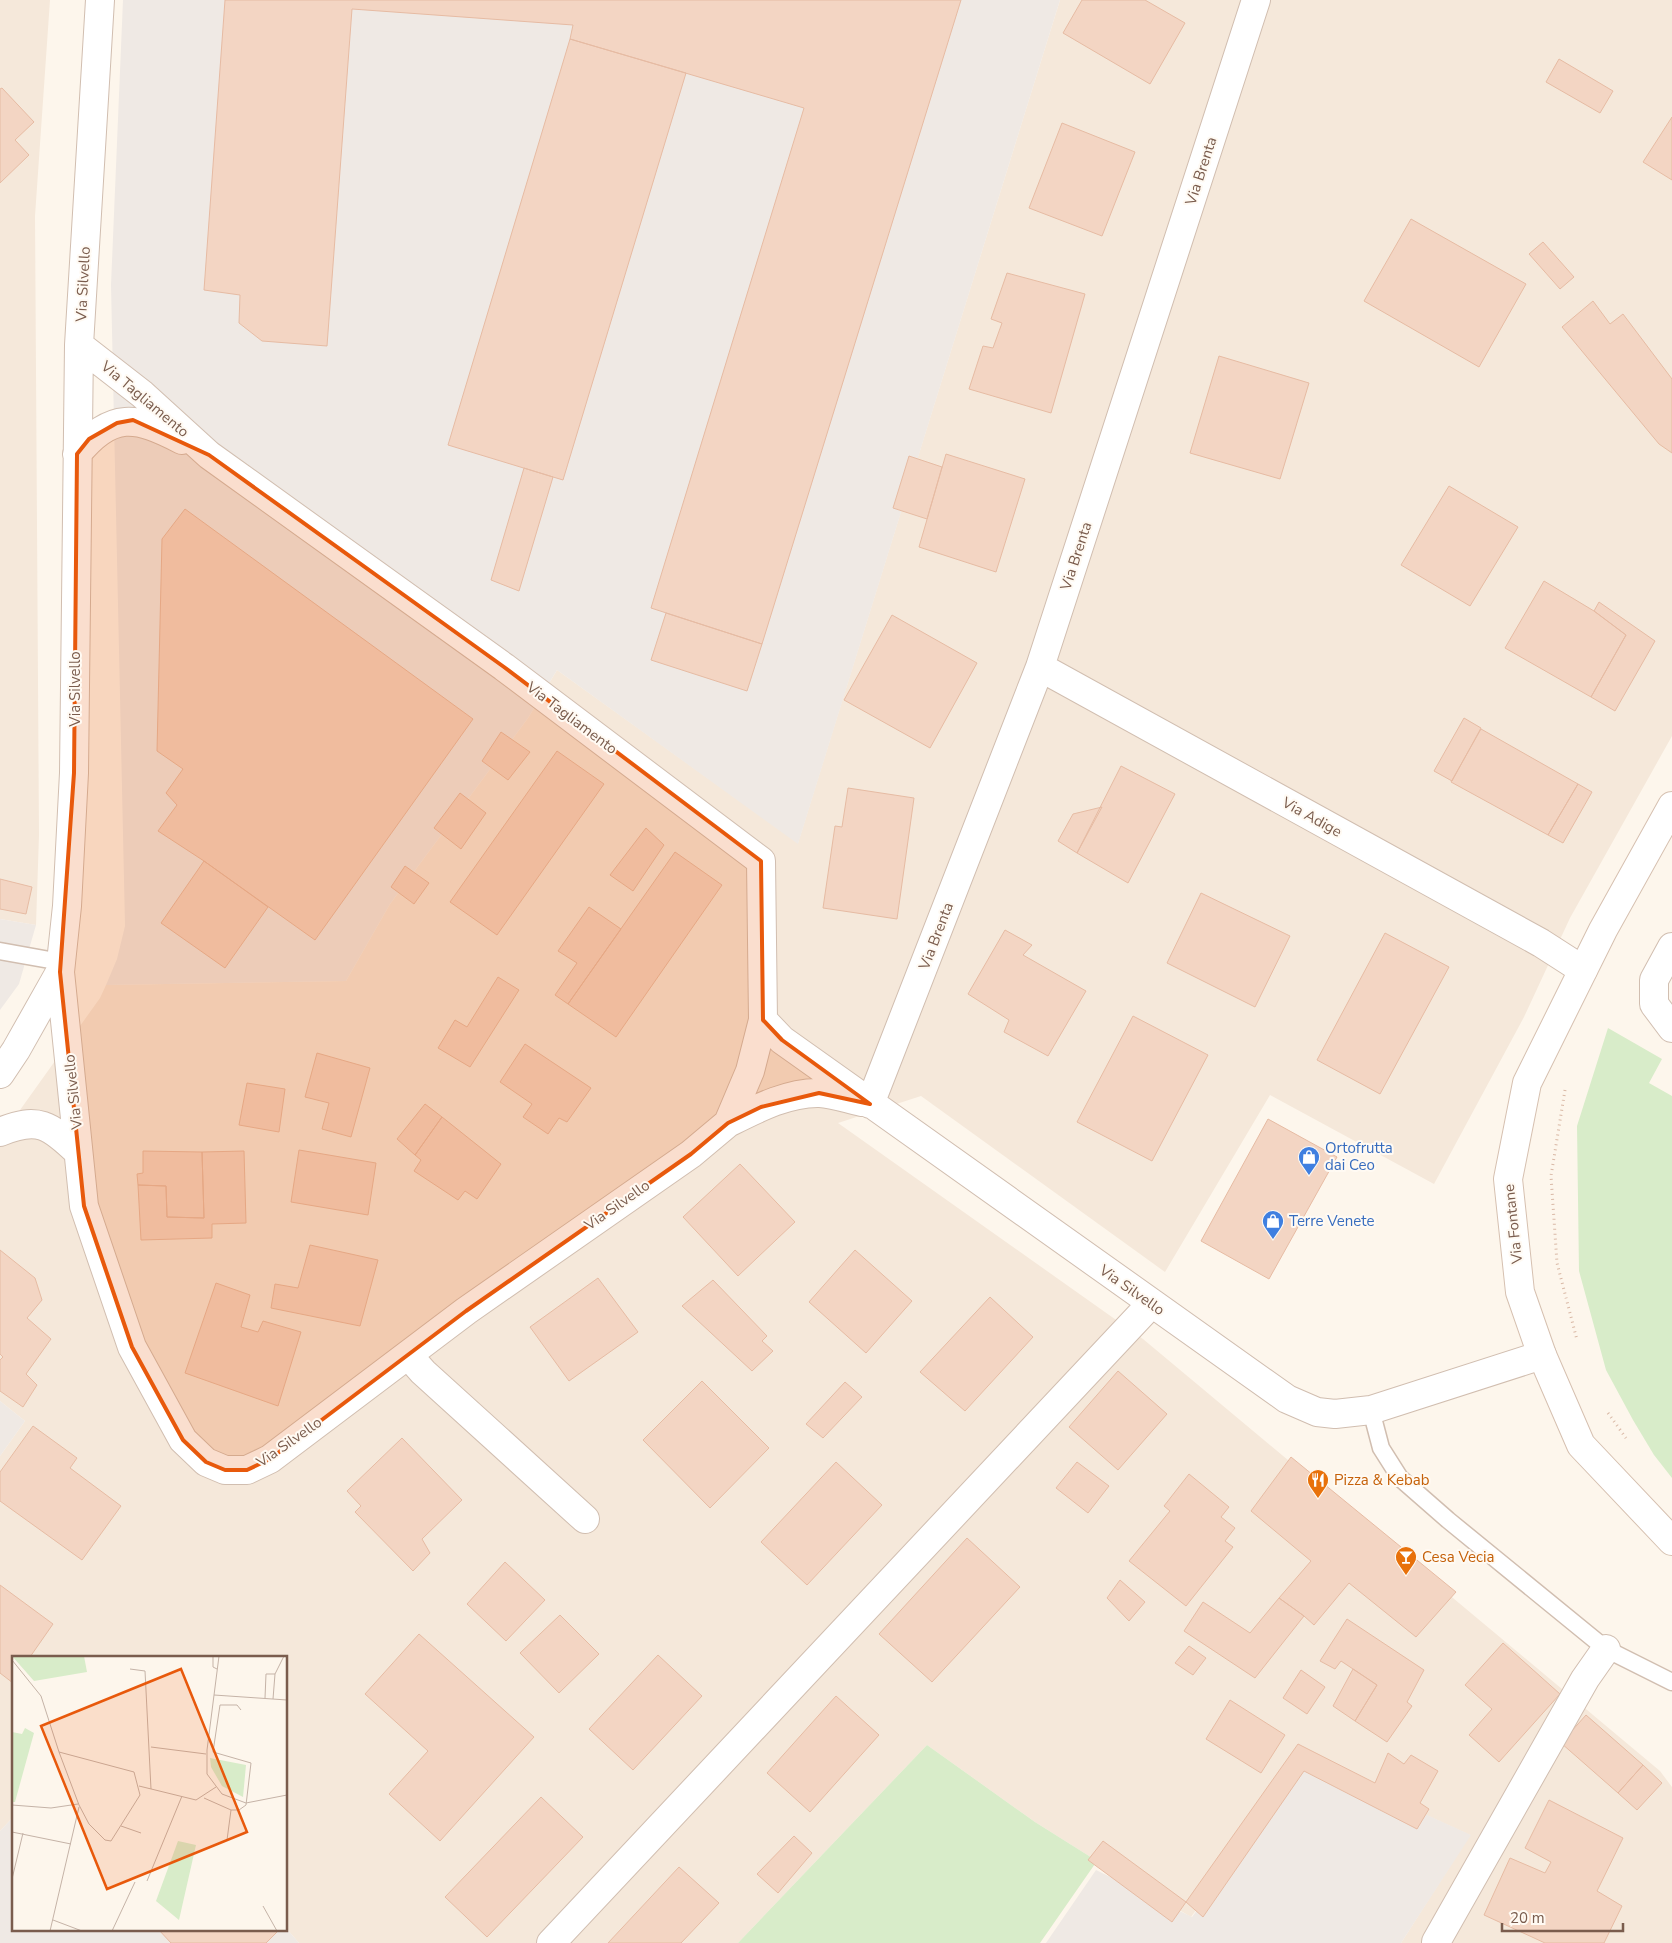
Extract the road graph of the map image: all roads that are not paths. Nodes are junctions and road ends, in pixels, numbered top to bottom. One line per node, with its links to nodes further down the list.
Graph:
1 (100, 0): 3 (street, Via Silvello)
2 (1256, 0): 6 (street, Via Brenta)
3 (79, 345): 4 (street, Via Silvello); 5 (street, Via Tagliamento)
4 (77, 454): 5 (street, Via Tagliamento); 10 (street, Via Silvello)
5 (209, 455): 12 (street, Via Tagliamento)
6 (1040, 667): 11 (street, Via Adige); 16 (street, Via Brenta)
7 (1670, 815): 11 (street, Via Fontane)
8 (1672, 947): 13 (street)
9 (0, 951): 10 (lane)
10 (61, 967): 15 (street); 19 (street, Via Silvello)
11 (1583, 970): 22 (street, Via Fontane)
12 (763, 1020): 14 (street, Via Tagliamento); 16 (street, Via Silvello)
13 (1672, 1028)
14 (750, 1071): 17 (street, Via Silvello)
15 (0, 1074)
16 (870, 1104): 17 (street); 20 (street, Via Silvello)
17 (728, 1123): 21 (street, Via Silvello)
18 (0, 1132): 19 (street)
19 (78, 1152): 21 (street, Via Silvello)
20 (1151, 1304): 23 (street, Via Silvello); 29 (street)
21 (408, 1355): 24 (street)
22 (1542, 1355): 23 (street, Via Silvello); 25 (street, Via Fontane)
23 (1371, 1410): 26 (lane)
24 (585, 1519)
25 (1672, 1541)
26 (1606, 1649): 27 (lane); 28 (street)
27 (1672, 1682)
28 (1436, 1942)
29 (551, 1943)

